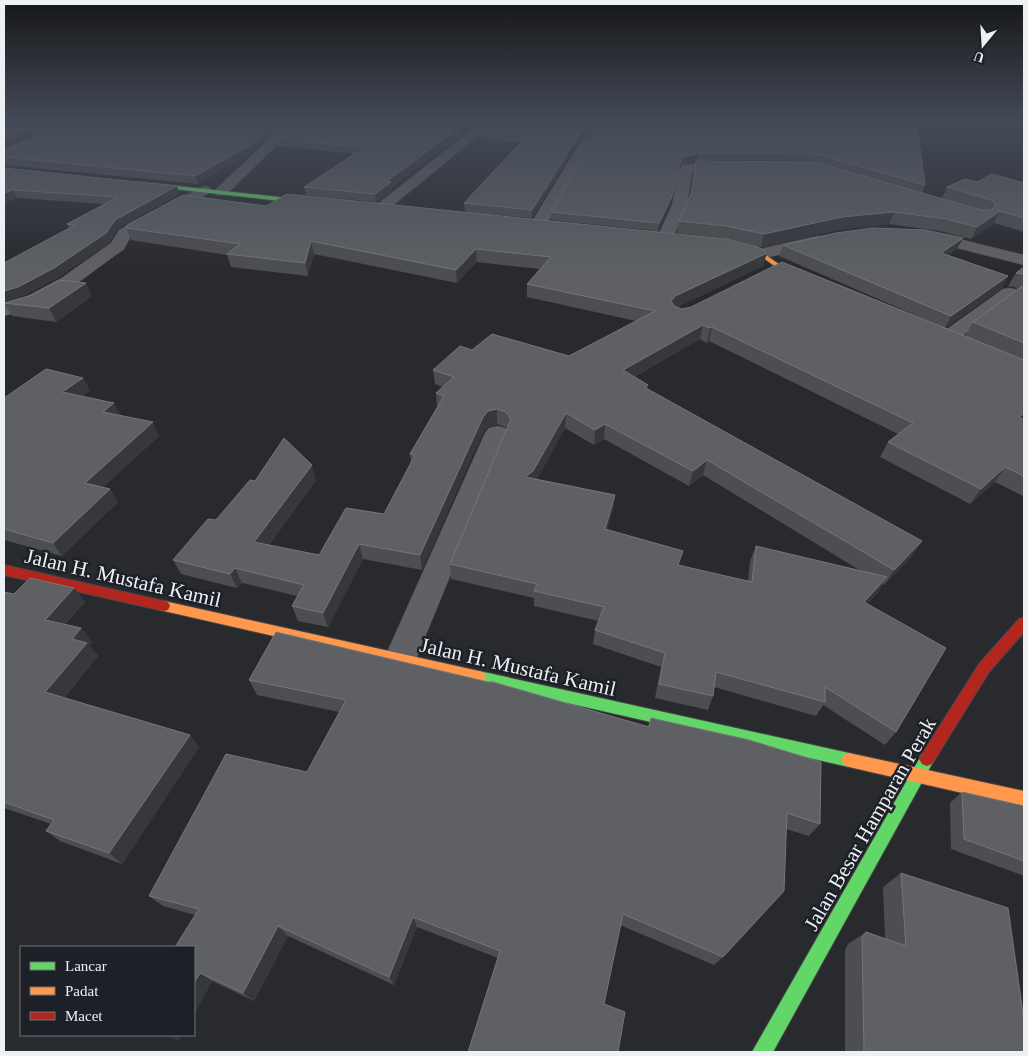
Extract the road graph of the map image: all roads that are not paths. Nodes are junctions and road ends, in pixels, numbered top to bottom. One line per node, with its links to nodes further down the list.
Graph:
1 (242, 171): 7 (street)
2 (425, 171): 9 (street)
3 (570, 171): 11 (street)
4 (685, 171): 14 (street)
5 (128, 182): 6 (street)
6 (204, 190): 7 (street); 22 (street)
7 (221, 192): 8 (street)
8 (330, 204)
9 (375, 209): 10 (street)
10 (400, 211)
11 (538, 226)
12 (906, 233): 17 (street)
13 (836, 237): 16 (street)
14 (665, 238)
15 (713, 244): 16 (street)
16 (761, 254): 18 (street)
17 (1024, 260)
18 (778, 266): 19 (street); 20 (street)
19 (760, 275)
20 (826, 285)
21 (1009, 294): 23 (street)
22 (4, 310)
23 (950, 339)
24 (497, 433): 27 (street)
25 (4, 570): 27 (street, Jalan H. Mustafa Kamil)
26 (1024, 622): 28 (street, Jalan Besar Hamparan Perak)
27 (400, 659): 28 (street, Jalan H. Mustafa Kamil)
28 (916, 776): 29 (street, Jalan H. Mustafa Kamil); 30 (street, Jalan Besar Hamparan Perak)
29 (1024, 799)
30 (762, 1052)

